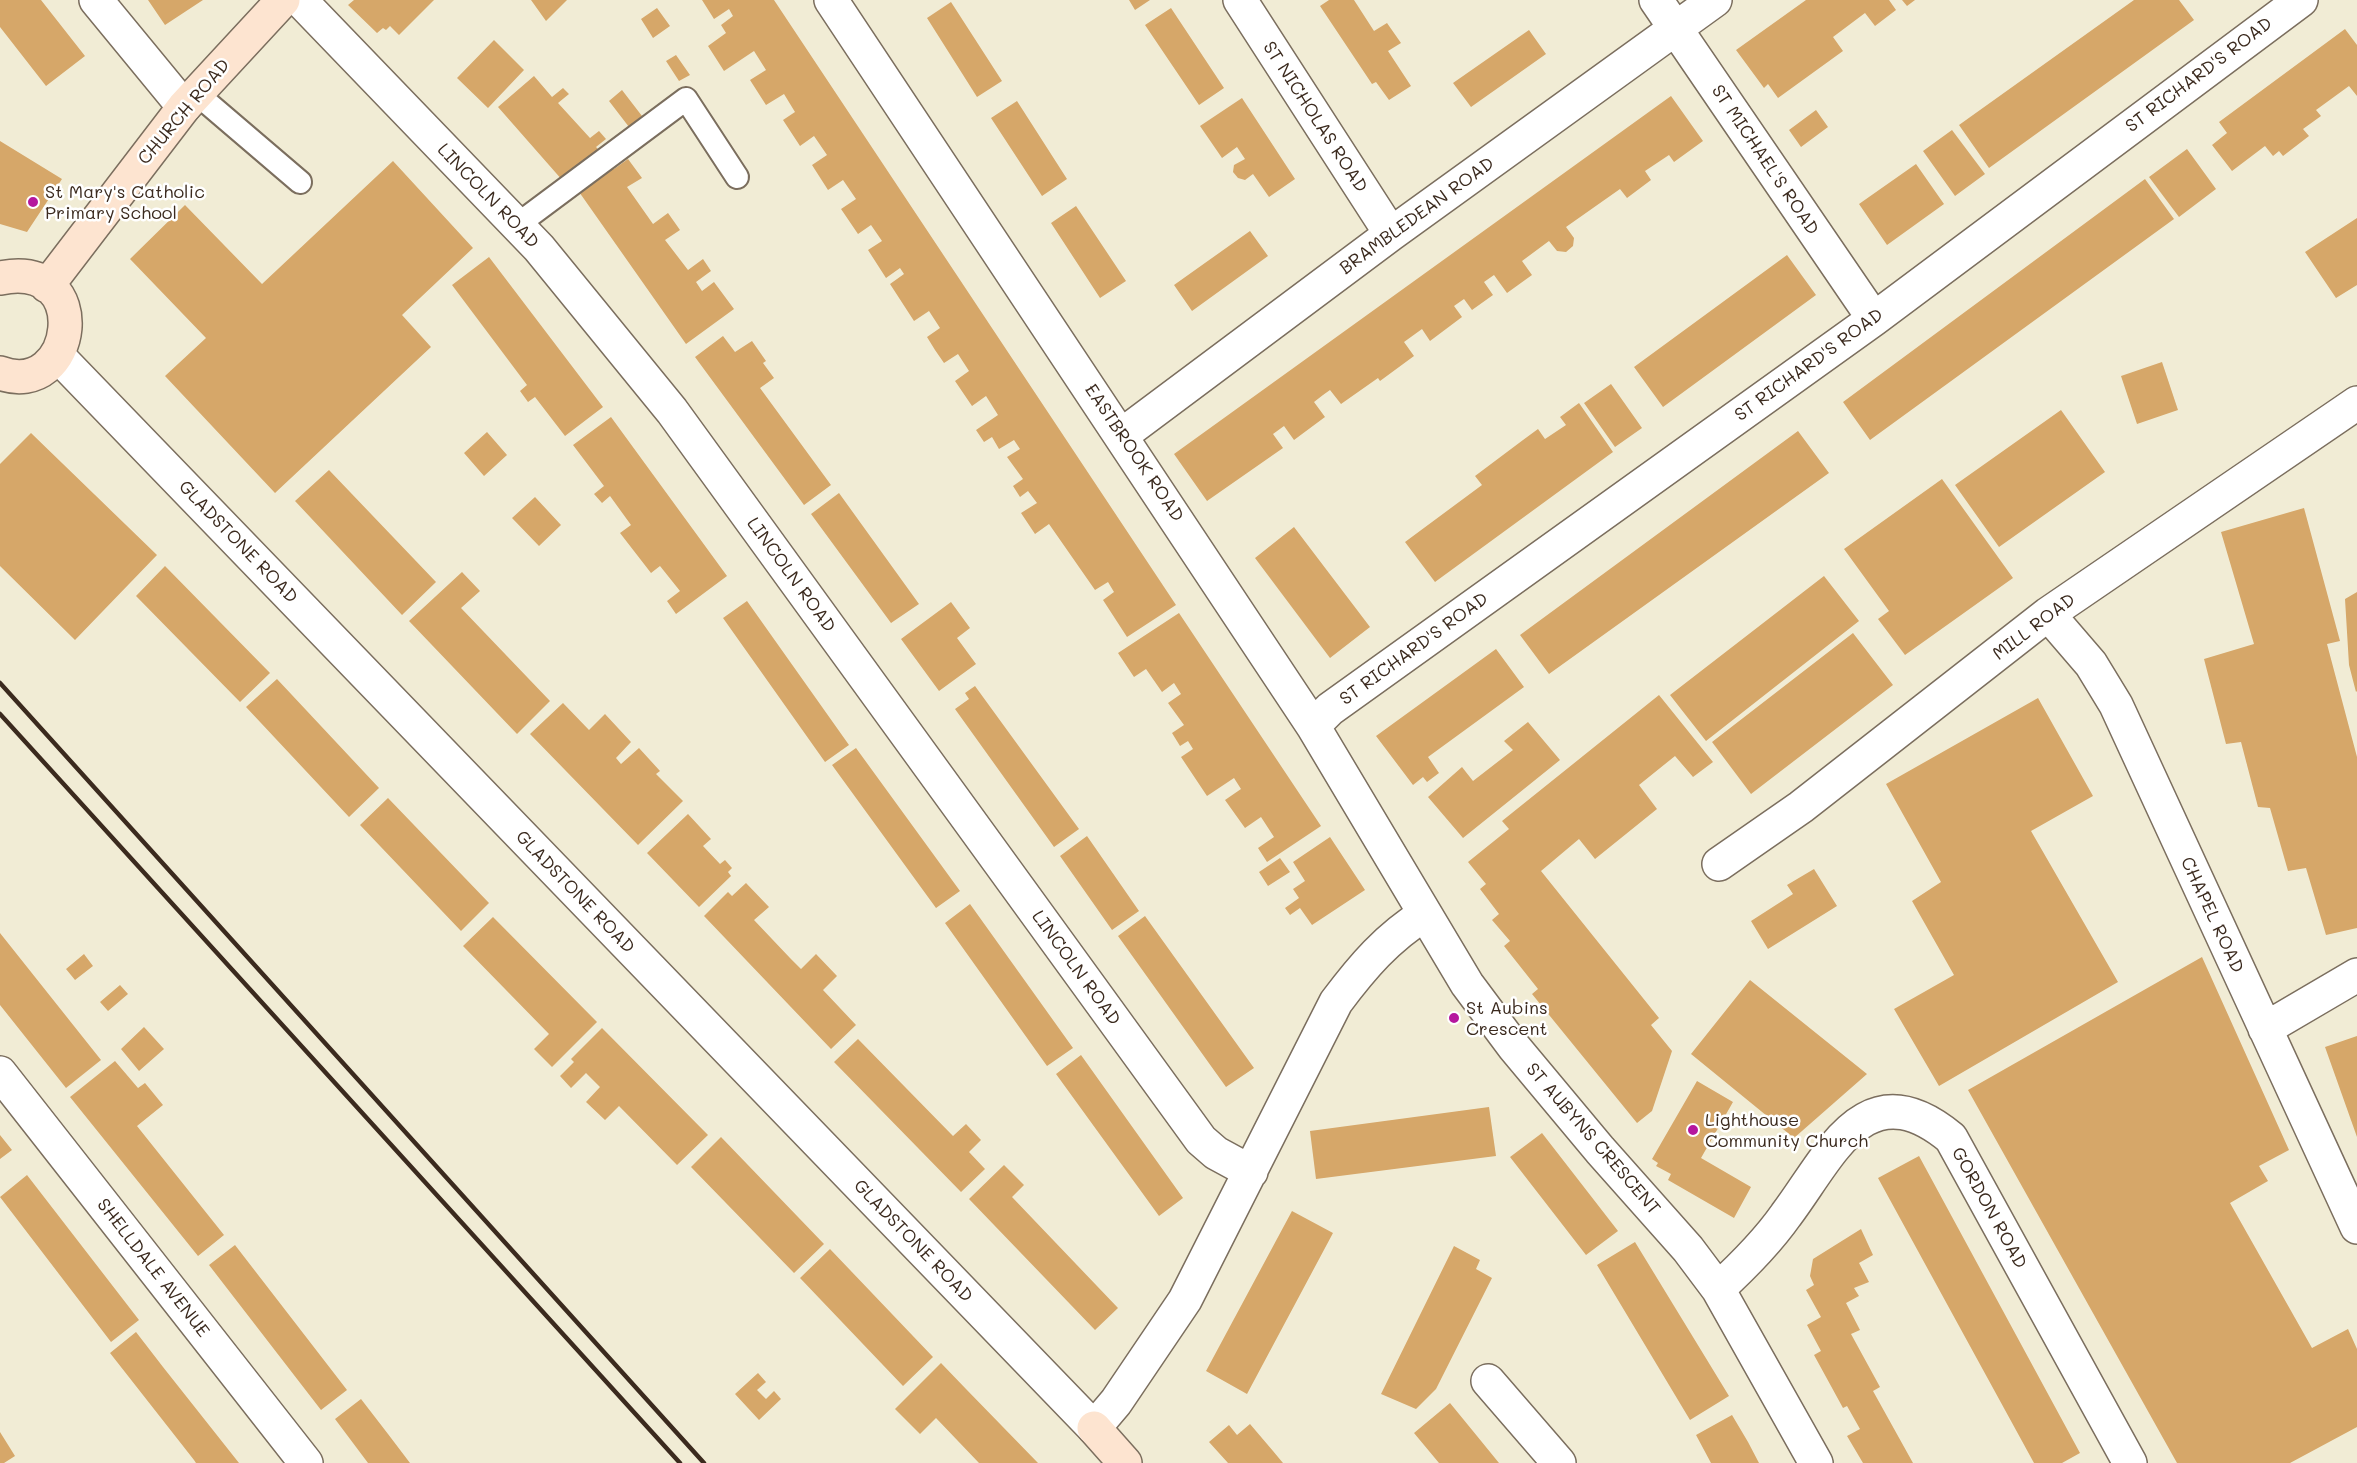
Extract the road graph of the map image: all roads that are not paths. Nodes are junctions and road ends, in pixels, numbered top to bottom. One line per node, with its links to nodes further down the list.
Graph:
1 (96, 0): 10 (street)
2 (284, 0): 10 (main road, CHURCH ROAD)
3 (300, 0): 13 (street, LINCOLN ROAD)
4 (831, 0): 21 (street, EASTBROOK ROAD)
5 (1240, 0): 14 (street, ST NICHOLAS ROAD)
6 (1656, 0): 9 (street, ST MICHAEL'S ROAD)
7 (1715, 0): 9 (street, BRAMBLEDEAN ROAD)
8 (2301, 0): 17 (street, ST RICHARD'S ROAD)
9 (1675, 30): 14 (street, BRAMBLEDEAN ROAD); 17 (street, ST MICHAEL'S ROAD)
10 (190, 100): 12 (lane); 16 (main road, CHURCH ROAD)
11 (737, 177): 13 (lane)
12 (300, 182)
13 (517, 225): 29 (street, LINCOLN ROAD)
14 (1391, 234): 21 (street, BRAMBLEDEAN ROAD)
15 (0, 278): 16 (main road)
16 (47, 286): 18 (main road)
17 (1874, 319): 23 (street, ST RICHARD'S ROAD)
18 (57, 356): 19 (main road); 33 (street, GLADSTONE ROAD)
19 (0, 373)
20 (2357, 403): 22 (street, MILL ROAD)
21 (1122, 435): 23 (street, EASTBROOK ROAD)
22 (2048, 614): 24 (street, MILL ROAD); 27 (street, CHAPEL ROAD)
23 (1313, 726): 25 (street, EASTBROOK ROAD)
24 (1719, 864)
25 (1425, 914): 29 (street); 31 (street, ST AUBYNS CRESCENT)
26 (2357, 975): 27 (street)
27 (2265, 1029): 30 (street, CHAPEL ROAD)
28 (0, 1073): 34 (street, SHELLDALE AVENUE)
29 (1251, 1172): 33 (street)
30 (2357, 1227)
31 (1718, 1289): 37 (street, ST AUBYNS CRESCENT); 38 (street, GORDON ROAD)
32 (1488, 1381): 36 (street)
33 (1094, 1428): 35 (main road)
34 (306, 1463)
35 (1125, 1463)
36 (1558, 1463)
37 (1815, 1463)
38 (2130, 1463)

